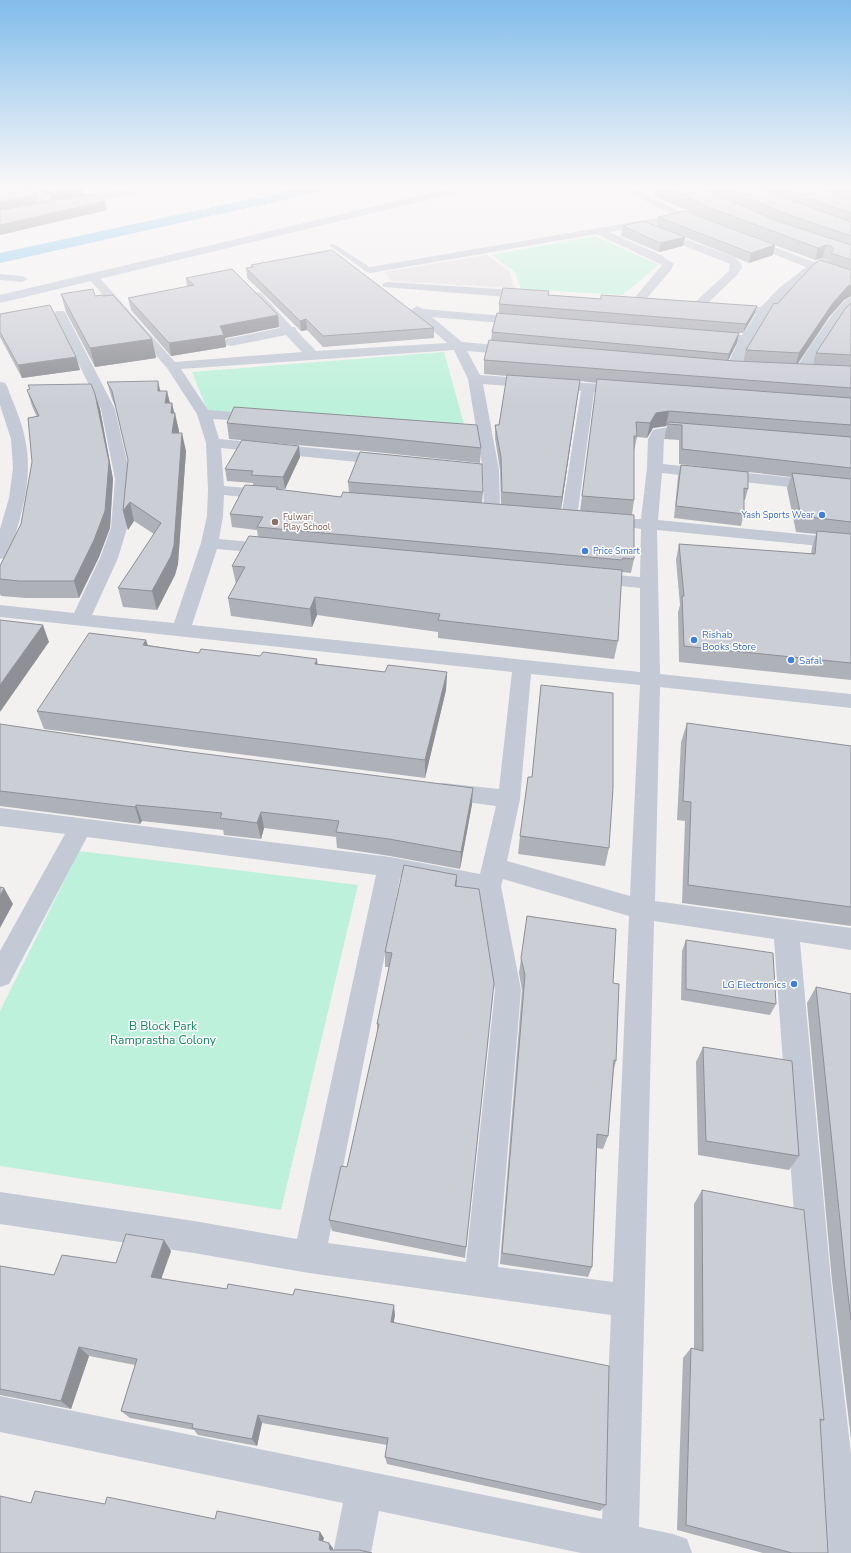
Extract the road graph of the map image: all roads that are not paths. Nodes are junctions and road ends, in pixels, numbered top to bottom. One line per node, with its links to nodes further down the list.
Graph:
1 (162, 260): 10 (main road)
2 (356, 260): 9 (lane)
3 (426, 260): 9 (street)
4 (662, 260): 21 (street)
5 (731, 260): 23 (street)
6 (799, 260): 8 (street)
7 (827, 260): 8 (street)
8 (813, 266): 13 (street); 24 (street)
9 (370, 270): 15 (street)
10 (93, 277): 16 (main road); 35 (street)
11 (0, 278): 12 (main road)
12 (22, 280): 14 (main road); 16 (main road)
13 (851, 280)
14 (0, 285)
15 (388, 285): 18 (street); 25 (street)
16 (58, 286): 19 (main road)
17 (250, 289): 28 (street)
18 (543, 296)
19 (0, 299)
20 (851, 301): 40 (street)
21 (652, 303)
22 (682, 305): 23 (street)
23 (698, 306): 24 (street)
24 (764, 311): 30 (street)
25 (420, 312): 27 (street); 32 (street)
26 (60, 314): 70 (street)
27 (536, 322)
28 (291, 330): 31 (street); 34 (street)
29 (693, 334): 30 (street)
30 (746, 338): 37 (street)
31 (231, 342)
32 (458, 346): 33 (street); 34 (street); 42 (street)
33 (528, 352)
34 (312, 355): 35 (street)
35 (172, 366): 46 (street)
36 (717, 369): 37 (street)
37 (732, 370): 38 (street)
38 (747, 371)
39 (785, 372): 40 (street)
40 (800, 373): 41 (street)
41 (814, 374)
42 (475, 379): 44 (street); 50 (street)
43 (0, 386): 66 (street)
44 (588, 387): 45 (street); 60 (street)
45 (641, 391)
46 (204, 414): 47 (street); 51 (street)
47 (275, 419)
48 (471, 434): 50 (street)
49 (713, 434): 53 (street)
50 (486, 435): 55 (street)
51 (213, 443): 52 (street); 57 (street)
52 (404, 462)
53 (655, 468): 56 (street); 62 (street)
54 (475, 469): 55 (street)
55 (491, 470): 59 (street)
56 (851, 489)
57 (216, 490): 58 (street); 63 (street)
58 (287, 496)
59 (492, 512)
60 (569, 518)
61 (620, 522): 62 (street)
62 (649, 524): 64 (street); 68 (street)
63 (210, 543): 65 (street); 71 (street)
64 (851, 544)
65 (288, 550)
66 (0, 554)
67 (579, 577): 68 (street)
68 (649, 583): 73 (street)
69 (0, 610): 70 (street)
70 (82, 619): 71 (street)
71 (182, 630): 72 (street)
72 (522, 666): 73 (street); 76 (street)
73 (650, 679): 74 (street); 81 (street)
74 (851, 701)
75 (422, 788): 76 (street)
76 (509, 799): 80 (street)
77 (0, 817): 78 (street)
78 (81, 827): 79 (street); 84 (street)
79 (390, 867): 80 (street); 86 (street)
80 (491, 877): 81 (street); 87 (street)
81 (642, 909): 82 (street); 88 (street)
82 (786, 930): 83 (street); 94 (street)
83 (851, 939)
84 (0, 976)
85 (0, 1208): 86 (street)
86 (309, 1257): 87 (street)
87 (480, 1282): 88 (street)
88 (628, 1301): 91 (street)
89 (0, 1414): 90 (street)
90 (365, 1489): 91 (street); 92 (street)
91 (620, 1542): 93 (street)
92 (352, 1553)
93 (673, 1553)
94 (843, 1553)

